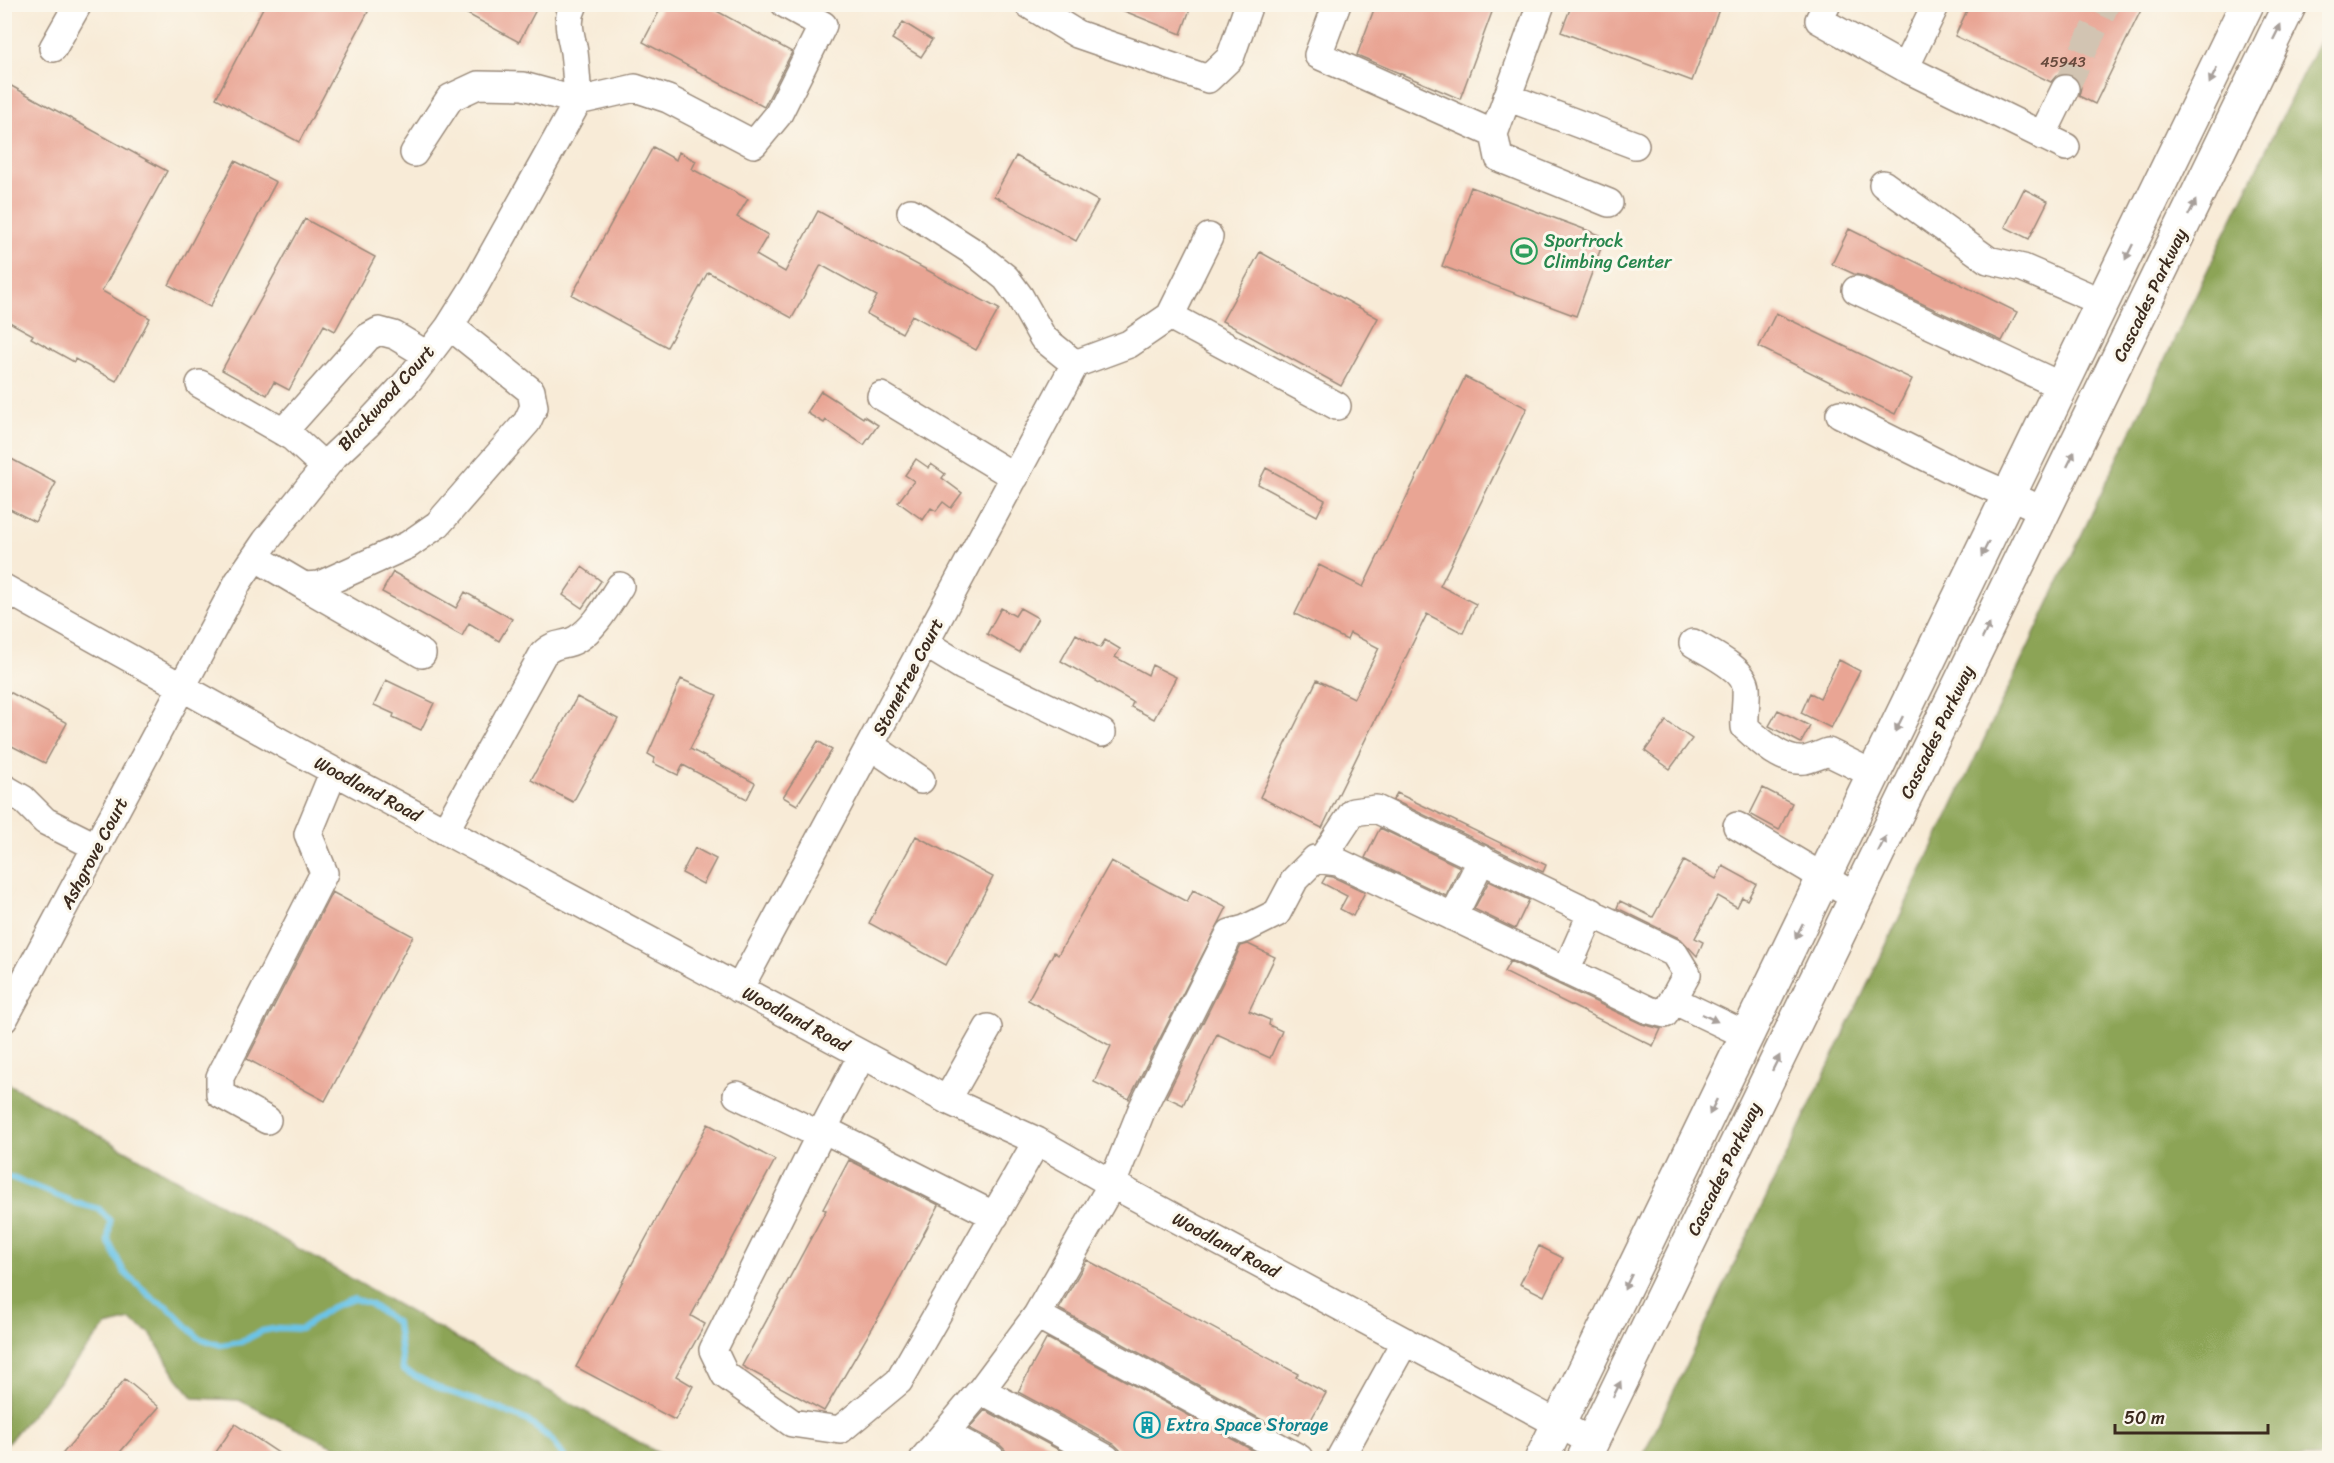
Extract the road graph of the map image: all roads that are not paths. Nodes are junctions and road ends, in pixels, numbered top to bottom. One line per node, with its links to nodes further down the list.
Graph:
1 (78, 4): 12 (street)
2 (574, 4): 16 (street)
3 (785, 4): 16 (street)
4 (1028, 4): 5 (street)
5 (1249, 4)
6 (1337, 4): 17 (street)
7 (1541, 4): 15 (street)
8 (1827, 4): 13 (street)
9 (1936, 4): 13 (street)
10 (2247, 4): 25 (main road, Cascades Parkway, one-way to 25)
11 (2290, 4): 39 (main road, Cascades Parkway, one-way to 11)
12 (53, 48)
13 (1905, 68): 14 (street)
14 (2065, 89)
15 (1508, 97): 17 (street); 18 (street)
16 (578, 101): 19 (street); 27 (street, Blackwood Court)
17 (1494, 134): 21 (street)
18 (1635, 145)
19 (414, 153)
20 (1883, 184): 25 (street)
21 (1609, 203)
22 (911, 212): 29 (street)
23 (1209, 237): 26 (street)
24 (1856, 290): 31 (street)
25 (2104, 303): 31 (main road, Cascades Parkway)
26 (1170, 316): 29 (street); 33 (street)
27 (450, 326): 28 (street, Blackwood Court); 41 (street)
28 (427, 355): 35 (street); 36 (street, Blackwood Court)
29 (1075, 364): 37 (street, Stonetree Court)
30 (200, 384): 35 (street)
31 (2063, 387): 38 (main road, Cascades Parkway)
32 (881, 396): 37 (street)
33 (1337, 406)
34 (1840, 414): 38 (street)
35 (283, 432): 36 (street)
36 (325, 467): 40 (street, Blackwood Court)
37 (1015, 477): 45 (street, Stonetree Court)
38 (2010, 496): 39 (street); 51 (main road, Cascades Parkway, one-way to 51)
39 (2045, 511): 60 (main road, Cascades Parkway, one-way to 39)
40 (255, 557): 41 (street); 47 (street, Blackwood Court)
41 (304, 586): 46 (street)
42 (620, 586): 55 (street)
43 (4, 588): 47 (street, Woodland Road)
44 (1693, 643): 51 (street)
45 (926, 644): 48 (street); 49 (street, Stonetree Court)
46 (422, 654)
47 (184, 688): 50 (street, Woodland Road); 56 (street, Ashgrove Court)
48 (1102, 733)
49 (871, 746): 52 (street); 65 (street, Stonetree Court)
50 (334, 771): 55 (street, Woodland Road); 73 (street)
51 (1875, 775): 59 (main road, Cascades Parkway)
52 (921, 780)
53 (4, 788): 56 (street)
54 (1737, 826): 59 (street)
55 (445, 831): 65 (street, Woodland Road)
56 (97, 847): 64 (street, Ashgrove Court)
57 (1322, 859): 58 (street); 62 (street); 76 (street)
58 (1482, 859): 61 (street); 62 (street)
59 (1824, 879): 60 (street); 69 (main road, Cascades Parkway, one-way to 69)
60 (1856, 897): 83 (main road, Cascades Parkway, one-way to 60)
61 (1592, 912): 63 (street); 66 (street)
62 (1453, 917): 63 (street)
63 (1566, 970): 66 (street)
64 (12, 986): 67 (street, Ashgrove Court)
65 (739, 988): 70 (street, Woodland Road)
66 (1673, 1000): 69 (street, one-way to 69)
67 (4, 1018)
68 (988, 1028): 72 (street)
69 (1748, 1036): 81 (main road, Cascades Parkway, one-way to 81)
70 (862, 1055): 72 (street, Woodland Road); 74 (street)
71 (737, 1095): 74 (street)
72 (946, 1100): 75 (street, Woodland Road)
73 (267, 1120)
74 (821, 1132): 77 (street); 77 (street)
75 (1037, 1141): 76 (street, Woodland Road); 77 (street)
76 (1112, 1184): 78 (street); 79 (street, Woodland Road)
77 (995, 1216)
78 (1037, 1315): 80 (street); 87 (street)
79 (1405, 1341): 81 (street, Woodland Road); 88 (street)
80 (981, 1390): 82 (street); 86 (street)
81 (1558, 1425): 83 (street, Woodland Road); 89 (main road, Cascades Parkway)
82 (945, 1433): 84 (street); 85 (street)
83 (1588, 1450)
84 (924, 1458)
85 (991, 1458)
86 (1106, 1458)
87 (1299, 1458)
88 (1340, 1458)
89 (1542, 1458)

